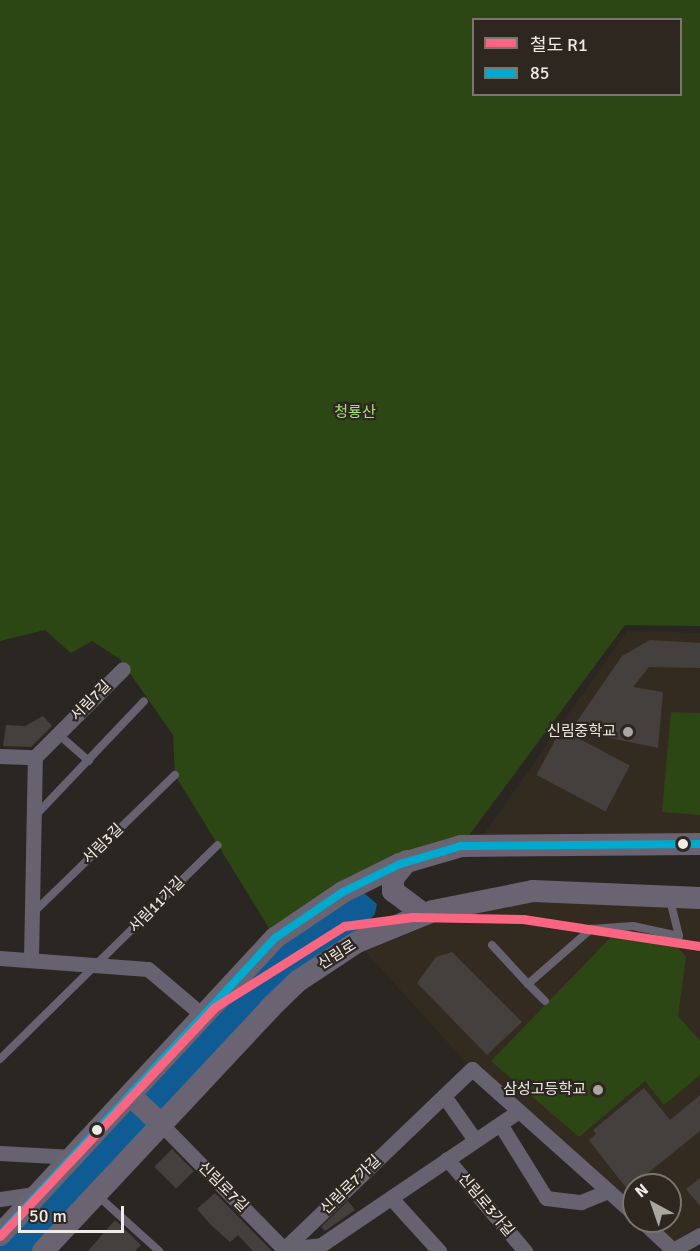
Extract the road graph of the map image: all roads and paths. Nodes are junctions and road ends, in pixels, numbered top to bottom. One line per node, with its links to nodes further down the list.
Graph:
1 (123, 669): 3 (street, 서림7길)
2 (144, 701): 6 (lane)
3 (58, 734): 5 (street, 서림7길); 6 (lane, 서림7길)
4 (0, 756): 5 (street)
5 (34, 757): 8 (street)
6 (89, 761): 8 (lane)
7 (175, 775): 15 (lane, 서림3길)
8 (34, 817): 15 (street)
9 (689, 843): 11 (main road); 12 (main road)
10 (218, 845): 20 (lane, 서림11가길)
11 (700, 851)
12 (407, 861): 16 (main road); 23 (main road)
13 (668, 896): 14 (main road, 신림로); 16 (main road, 신림로); 21 (lane)
14 (700, 898)
15 (32, 914): 19 (street)
16 (424, 914): 28 (main road, 신림로)
17 (492, 945): 21 (lane)
18 (0, 958): 19 (street)
19 (31, 960): 20 (street)
20 (96, 965): 23 (street); 24 (lane, 서림11가길)
21 (528, 984): 22 (lane)
22 (545, 1001)
23 (201, 1014): 25 (main road)
24 (0, 1059)
25 (130, 1095): 28 (main road); 32 (main road)
26 (444, 1096): 27 (street, 신림로7가길); 30 (street); 44 (street, 신림로7가길)
27 (519, 1112): 29 (street, 신림로7가길); 34 (street, 신림로7가길)
28 (161, 1124): 36 (main road, 신림로); 44 (street, 신림로7길)
29 (500, 1124): 30 (street, 신림로7가길); 34 (street)
30 (475, 1140): 33 (street, 신림로7가길)
31 (0, 1153): 32 (street)
32 (74, 1157): 35 (main road)
33 (447, 1159): 37 (street, 신림로7가길); 49 (street, 신림로3가길)
34 (608, 1191): 39 (street, 신림로7가길)
35 (40, 1193): 38 (street); 41 (main road)
36 (96, 1194): 46 (main road, 신림로); 47 (lane)
37 (391, 1198): 43 (street, 신림로7가길); 48 (street)
38 (0, 1199)
39 (622, 1203)
40 (655, 1233): 45 (street)
41 (0, 1235)
42 (700, 1235): 45 (street)
43 (326, 1248): 44 (street, 신림로7가길)
44 (284, 1250)
45 (673, 1250)
46 (43, 1251)
47 (159, 1251)
48 (439, 1251)
49 (525, 1251)

